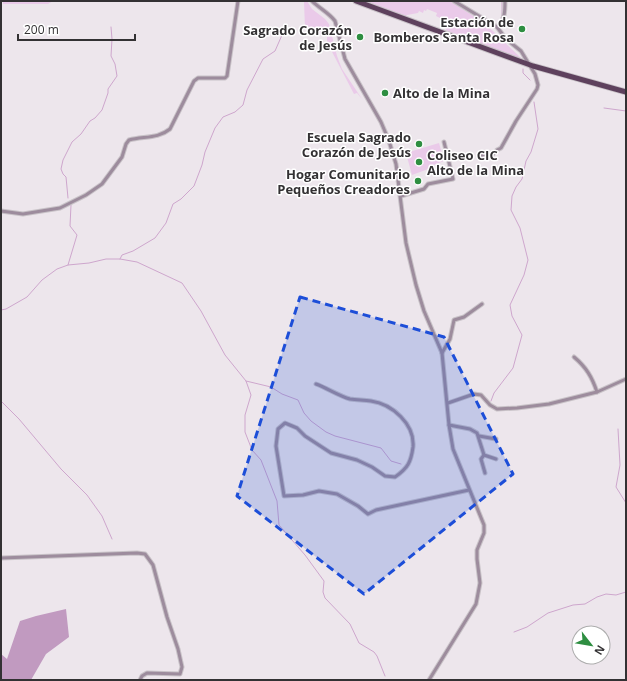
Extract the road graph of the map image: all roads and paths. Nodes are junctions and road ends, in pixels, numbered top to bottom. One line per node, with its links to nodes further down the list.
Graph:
1 (238, 1): 12 (street)
2 (312, 1): 11 (street)
3 (356, 1): 7 (main road)
4 (454, 1): 6 (street)
5 (505, 1): 6 (street)
6 (497, 27): 7 (street)
7 (528, 64): 8 (main road); 10 (street)
8 (626, 92)
9 (444, 142): 11 (street)
10 (481, 155)
11 (401, 196): 14 (street)
12 (1, 211)
13 (482, 304): 14 (street)
14 (442, 353): 19 (street)
15 (574, 357): 18 (street)
16 (626, 379): 18 (street)
17 (316, 384): 26 (street)
18 (597, 392): 19 (street)
19 (448, 403): 20 (street)
20 (449, 425): 21 (street); 26 (street)
21 (478, 436): 22 (street); 23 (street)
22 (496, 439)
23 (484, 455): 24 (street); 25 (street)
24 (496, 459)
25 (485, 473)
26 (469, 490): 29 (street)
27 (1, 558): 28 (street)
28 (140, 680)
29 (429, 680)

